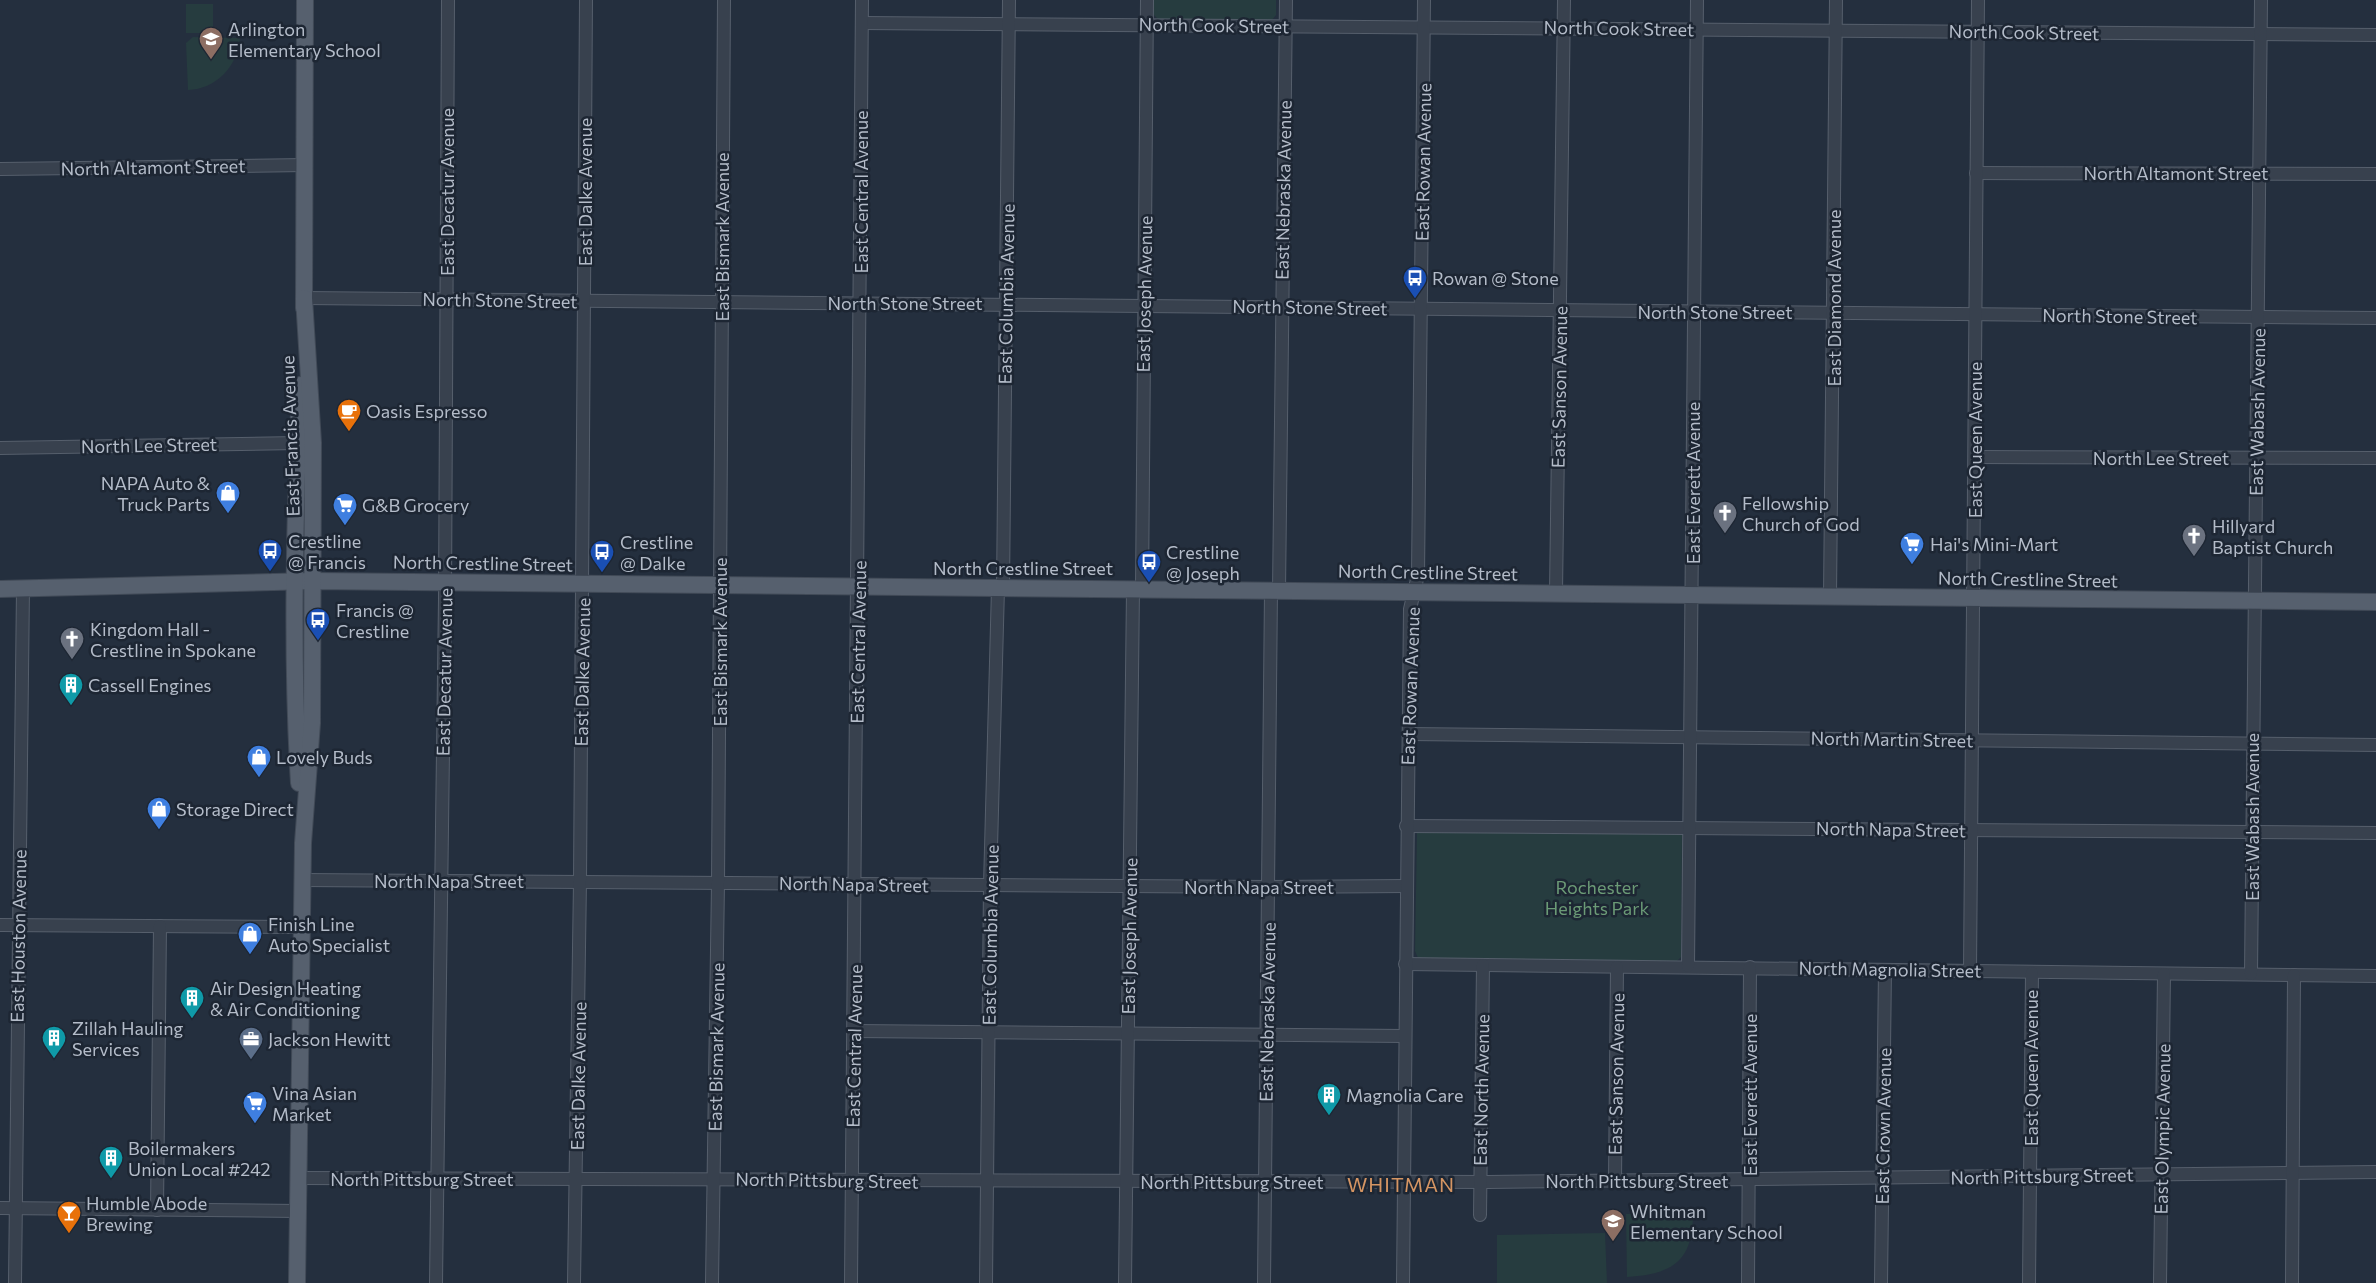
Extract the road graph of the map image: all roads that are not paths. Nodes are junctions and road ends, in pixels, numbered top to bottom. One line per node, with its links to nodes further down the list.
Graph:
1 (305, 0): 26 (main road, East Francis Avenue)
2 (448, 0): 32 (street, East Decatur Avenue)
3 (586, 0): 33 (street, East Dalke Avenue)
4 (724, 0): 34 (street, East Bismark Avenue)
5 (862, 0): 15 (street, East Central Avenue)
6 (1009, 0): 16 (street, East Columbia Avenue)
7 (1147, 0): 17 (street, East Joseph Avenue)
8 (1286, 0): 18 (street, East Nebraska Avenue)
9 (1424, 0): 19 (street, East Rowan Avenue)
10 (1564, 0): 20 (street, East Sanson Avenue)
11 (1697, 0): 21 (street, East Everett Avenue)
12 (1836, 0): 22 (street, East Diamond Avenue)
13 (1978, 0): 23 (street, East Queen Avenue)
14 (2261, 0): 24 (street, East Wabash Avenue)
15 (862, 23): 16 (street, North Cook Street); 35 (street, East Central Avenue)
16 (1009, 23): 17 (street, North Cook Street); 36 (street, East Columbia Avenue)
17 (1147, 24): 18 (street, North Cook Street); 37 (street, East Joseph Avenue)
18 (1286, 26): 19 (street, North Cook Street); 38 (street, East Nebraska Avenue)
19 (1424, 27): 20 (street, North Cook Street); 39 (street, East Rowan Avenue)
20 (1563, 28): 21 (street, North Cook Street); 40 (street, East Sanson Avenue)
21 (1697, 29): 22 (street, North Cook Street); 41 (street, East Everett Avenue)
22 (1835, 30): 23 (street, North Cook Street); 42 (street, East Diamond Avenue)
23 (1978, 31): 24 (street, North Cook Street); 28 (street, East Queen Avenue)
24 (2261, 34): 25 (street, North Cook Street); 29 (street, East Wabash Avenue)
25 (2376, 35)
26 (306, 165): 27 (street, North Altamont Street); 31 (main road, East Francis Avenue)
27 (0, 169)
28 (1976, 173): 29 (street, North Altamont Street); 43 (street, East Queen Avenue)
29 (2260, 174): 30 (street, North Altamont Street); 44 (street, East Wabash Avenue)
30 (2376, 174)
31 (304, 298): 32 (street, North Stone Street); 46 (main road, East Francis Avenue); 51 (main road, East Francis Avenue)
32 (446, 299): 33 (street, North Stone Street); 53 (street, East Decatur Avenue)
33 (584, 300): 34 (street, North Stone Street); 54 (street, East Dalke Avenue)
34 (722, 302): 35 (street, North Stone Street); 55 (street, East Bismark Avenue)
35 (860, 303): 36 (street, North Stone Street); 56 (street, East Central Avenue)
36 (1006, 304): 37 (street, North Stone Street); 58 (street, East Columbia Avenue)
37 (1143, 306): 38 (street, North Stone Street); 60 (street, East Joseph Avenue)
38 (1282, 307): 39 (street, North Stone Street); 61 (street, East Nebraska Avenue)
39 (1421, 309): 40 (street, North Stone Street); 62 (street, East Rowan Avenue)
40 (1559, 310): 41 (street, North Stone Street); 63 (street, East Sanson Avenue)
41 (1694, 311): 42 (street, North Stone Street); 64 (street, East Everett Avenue)
42 (1834, 313): 43 (street, North Stone Street); 65 (street, East Diamond Avenue)
43 (1976, 314): 44 (street, North Stone Street); 48 (street, East Queen Avenue)
44 (2258, 317): 45 (street, North Stone Street); 49 (street, East Wabash Avenue)
45 (2376, 318)
46 (298, 442): 47 (street, North Lee Street); 52 (main road, East Francis Avenue)
47 (0, 448)
48 (1975, 457): 49 (street, North Lee Street); 66 (street, East Queen Avenue)
49 (2256, 458): 50 (street, North Lee Street); 67 (street, East Wabash Avenue)
50 (2376, 458)
51 (313, 581): 52 (main road, North Crestline Street); 53 (main road, North Crestline Street); 79 (main road, East Francis Avenue)
52 (296, 582): 57 (main road, North Crestline Street); 79 (main road, East Francis Avenue)
53 (445, 582): 54 (main road, North Crestline Street); 81 (street, East Decatur Avenue)
54 (583, 584): 55 (main road, North Crestline Street); 82 (street, East Dalke Avenue)
55 (720, 585): 56 (main road, North Crestline Street); 83 (street, East Bismark Avenue)
56 (858, 587): 58 (main road, North Crestline Street); 84 (street, East Central Avenue)
57 (23, 588): 59 (main road, North Crestline Street); 90 (street, East Houston Avenue)
58 (1000, 588): 60 (main road, North Crestline Street); 85 (street, East Columbia Avenue)
59 (0, 589)
60 (1137, 589): 61 (main road, North Crestline Street); 86 (street, East Joseph Avenue)
61 (1275, 590): 62 (main road, North Crestline Street); 88 (street, East Nebraska Avenue)
62 (1414, 591): 63 (main road, North Crestline Street); 69 (street, East Rowan Avenue)
63 (1556, 593): 64 (main road, North Crestline Street)
64 (1693, 595): 65 (main road, North Crestline Street); 70 (street, East Everett Avenue)
65 (1830, 596): 66 (main road, North Crestline Street)
66 (1974, 598): 67 (main road, North Crestline Street); 71 (street, East Queen Avenue)
67 (2255, 600): 68 (main road, North Crestline Street); 72 (street, East Wabash Avenue)
68 (2376, 602)
69 (1408, 734): 70 (street, North Martin Street); 74 (street, East Rowan Avenue)
70 (1691, 736): 71 (street, North Martin Street); 75 (street, East Everett Avenue)
71 (1972, 740): 72 (street, North Martin Street); 76 (street, East Queen Avenue)
72 (2252, 743): 73 (street, North Martin Street); 77 (street, East Wabash Avenue)
73 (2376, 745)
74 (1406, 826): 75 (street, North Napa Street); 87 (street, East Rowan Avenue)
75 (1689, 827): 76 (street, North Napa Street); 96 (street, East Everett Avenue)
76 (1972, 830): 77 (street, North Napa Street); 99 (street, East Queen Avenue)
77 (2253, 832): 78 (street, North Napa Street); 102 (street, East Wabash Avenue)
78 (2376, 833)
79 (302, 843): 80 (main road, East Francis Avenue)
80 (302, 880): 81 (street, North Napa Street); 92 (main road, East Francis Avenue)
81 (441, 881): 82 (street, North Napa Street); 116 (street, East Decatur Avenue)
82 (580, 881): 83 (street, North Napa Street); 115 (street, East Dalke Avenue)
83 (718, 883): 84 (street, North Napa Street); 117 (street, East Bismark Avenue)
84 (855, 884): 85 (street, North Napa Street); 105 (street, East Central Avenue)
85 (990, 885): 86 (street, North Napa Street); 106 (street, East Columbia Avenue)
86 (1130, 886): 88 (street, North Napa Street); 107 (street, East Joseph Avenue)
87 (1406, 886): 88 (street, North Napa Street); 93 (street, East Rowan Avenue)
88 (1268, 887): 108 (street, East Nebraska Avenue)
89 (0, 925): 90 (street)
90 (19, 925): 91 (street); 128 (street, East Houston Avenue)
91 (160, 926): 92 (street); 129 (street)
92 (301, 926): 114 (main road, East Francis Avenue)
93 (1405, 964): 94 (street, North Magnolia Street); 109 (street, East Rowan Avenue)
94 (1483, 965): 95 (street, North Magnolia Street); 125 (street, East North Avenue)
95 (1617, 966): 96 (street, North Magnolia Street); 121 (street, East Sanson Avenue)
96 (1688, 966): 97 (street, North Magnolia Street)
97 (1750, 967): 98 (street, North Magnolia Street); 120 (street, East Everett Avenue)
98 (1885, 970): 99 (street, North Magnolia Street); 118 (street, East Crown Avenue)
99 (1970, 970): 100 (street, North Magnolia Street)
100 (2032, 973): 101 (street, North Magnolia Street); 113 (street, East Queen Avenue)
101 (2164, 974): 102 (street, North Magnolia Street); 112 (street, East Olympic Avenue)
102 (2251, 974): 103 (street, North Magnolia Street)
103 (2294, 975): 104 (street, North Magnolia Street); 110 (street)
104 (2376, 976)
105 (854, 1032): 106 (street); 119 (street, East Central Avenue)
106 (989, 1033): 107 (street); 122 (street, East Columbia Avenue)
107 (1128, 1034): 108 (street); 123 (street, East Joseph Avenue)
108 (1267, 1036): 109 (street); 126 (street, East Nebraska Avenue)
109 (1404, 1036): 124 (street, East Rowan Avenue)
110 (2293, 1172): 111 (street, North Pittsburg Street); 112 (street, North Pittsburg Street); 146 (street)
111 (2376, 1172)
112 (2161, 1174): 113 (street, North Pittsburg Street); 145 (street, East Olympic Avenue)
113 (2031, 1176): 118 (street, North Pittsburg Street); 144 (street, East Queen Avenue)
114 (299, 1178): 116 (street, North Pittsburg Street); 130 (main road, East Francis Avenue)
115 (577, 1178): 116 (street, North Pittsburg Street); 117 (street, North Pittsburg Street); 135 (street, East Dalke Avenue)
116 (438, 1179): 134 (street, East Decatur Avenue)
117 (714, 1179): 119 (street, North Pittsburg Street); 136 (street, East Bismark Avenue)
118 (1882, 1179): 120 (street, North Pittsburg Street); 143 (street, East Crown Avenue)
119 (852, 1180): 122 (street, North Pittsburg Street); 137 (street, East Central Avenue)
120 (1750, 1180): 121 (street, North Pittsburg Street); 142 (street, East Everett Avenue)
121 (1615, 1181): 125 (street, North Pittsburg Street)
122 (987, 1182): 123 (street, North Pittsburg Street); 138 (street, East Columbia Avenue)
123 (1126, 1182): 126 (street, North Pittsburg Street); 139 (street, East Joseph Avenue)
124 (1404, 1182): 125 (street, North Pittsburg Street); 126 (street, North Pittsburg Street); 141 (street, East Rowan Avenue)
125 (1480, 1182): 131 (street, East North Avenue)
126 (1265, 1183): 140 (street, East Nebraska Avenue)
127 (0, 1208): 128 (street)
128 (16, 1208): 129 (street); 132 (street, East Houston Avenue)
129 (157, 1210): 130 (street)
130 (298, 1211): 133 (main road, East Francis Avenue)
131 (1480, 1215)
132 (15, 1283)
133 (297, 1283)
134 (436, 1283)
135 (574, 1283)
136 (712, 1283)
137 (851, 1283)
138 (986, 1283)
139 (1125, 1283)
140 (1264, 1283)
141 (1403, 1283)
142 (1748, 1283)
143 (1881, 1283)
144 (2029, 1283)
145 (2160, 1283)
146 (2292, 1283)

